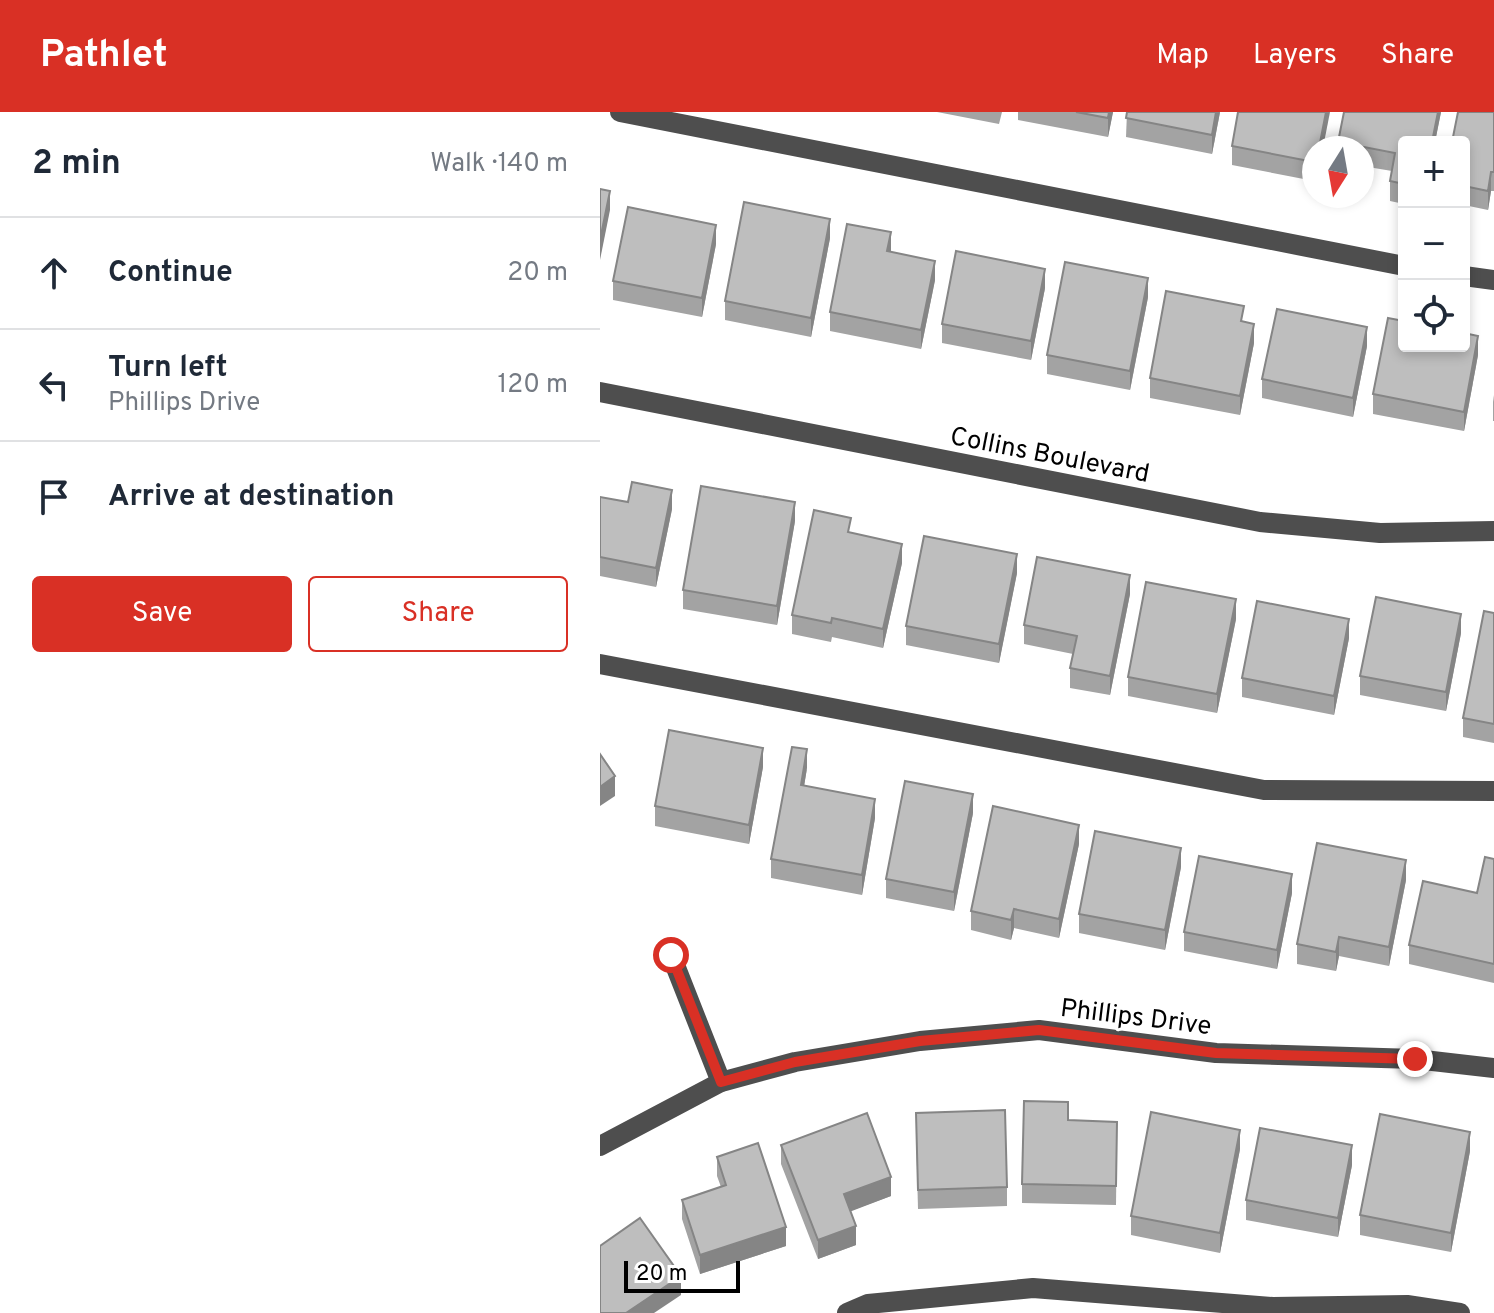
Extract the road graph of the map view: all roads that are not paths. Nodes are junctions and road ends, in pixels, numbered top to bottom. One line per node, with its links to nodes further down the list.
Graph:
1 (620, 112): 2 (street)
2 (1398, 265)
3 (1470, 277): 4 (street)
4 (1494, 280)
5 (600, 392): 6 (street, Collins Boulevard)
6 (1494, 531)
7 (600, 664): 8 (street)
8 (1494, 791)
9 (671, 955): 11 (street)
10 (1494, 1068): 11 (street, Phillips Drive)
11 (721, 1082): 12 (street, Phillips Drive)
12 (600, 1146)
13 (847, 1313): 14 (street)
14 (1460, 1313)

